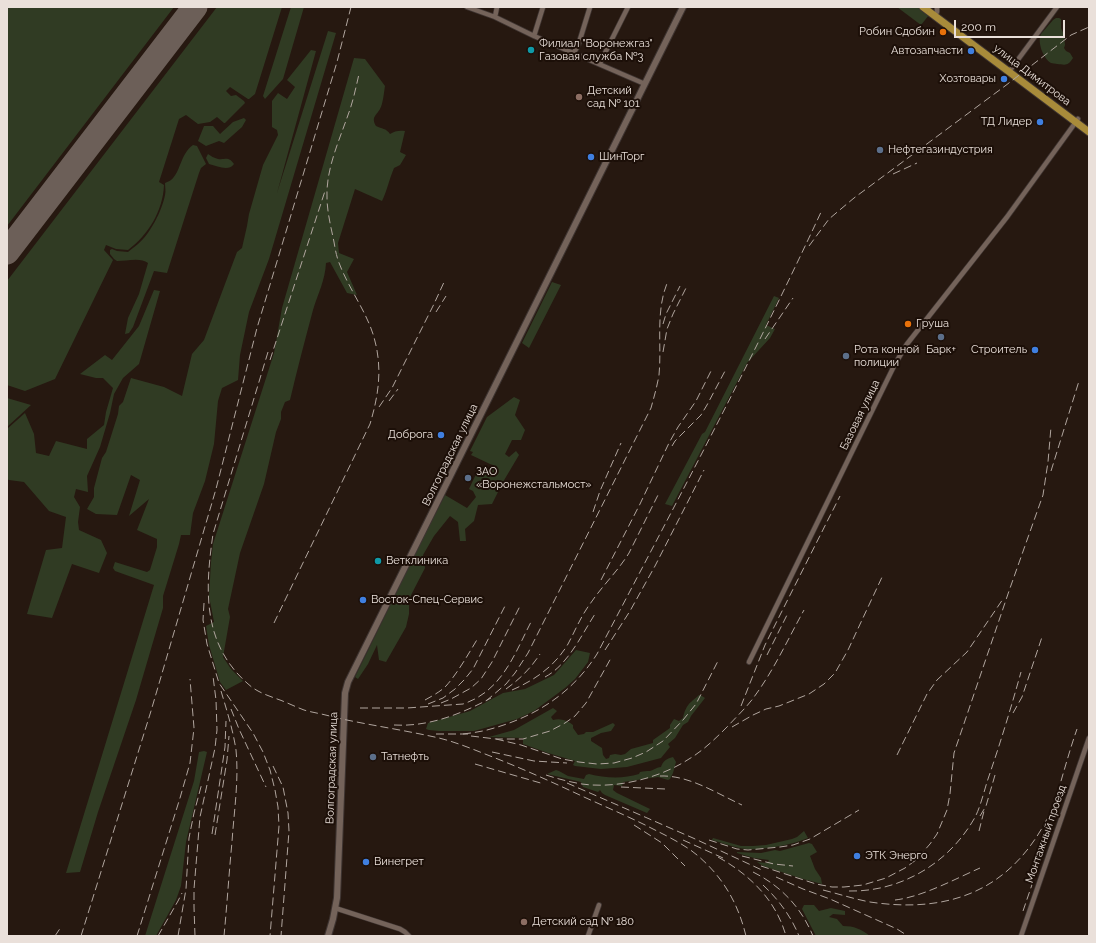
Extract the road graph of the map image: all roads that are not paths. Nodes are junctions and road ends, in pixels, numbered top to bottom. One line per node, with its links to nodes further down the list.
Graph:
1 (468, 7): 11 (street)
2 (497, 7): 11 (street)
3 (543, 7): 12 (street)
4 (590, 7): 13 (street)
5 (628, 7): 14 (street)
6 (682, 7): 16 (main road, Волгоградская улица)
7 (923, 7): 10 (main road, улица Димитрова)
8 (930, 7): 10 (main road, улица Димитрова)
9 (1057, 7): 15 (street)
10 (936, 12): 15 (main road, улица Димитрова); 17 (main road, улица Димитрова)
11 (495, 17): 12 (street)
12 (534, 36): 13 (street)
13 (574, 52): 14 (street)
14 (600, 64): 16 (street)
15 (1011, 68): 17 (main road, улица Димитрова)
16 (645, 84): 23 (main road, Волгоградская улица)
17 (1077, 120): 18 (main road, улица Димитрова); 19 (main road, улица Димитрова); 20 (street, Базовая улица)
18 (1089, 127)
19 (1089, 132)
20 (749, 662)
21 (1089, 738): 27 (street, Монтажный проезд)
22 (599, 905): 26 (street)
23 (335, 908): 24 (main road, Волгоградская улица); 25 (street)
24 (328, 936)
25 (408, 936)
26 (588, 936)
27 (1022, 936)

